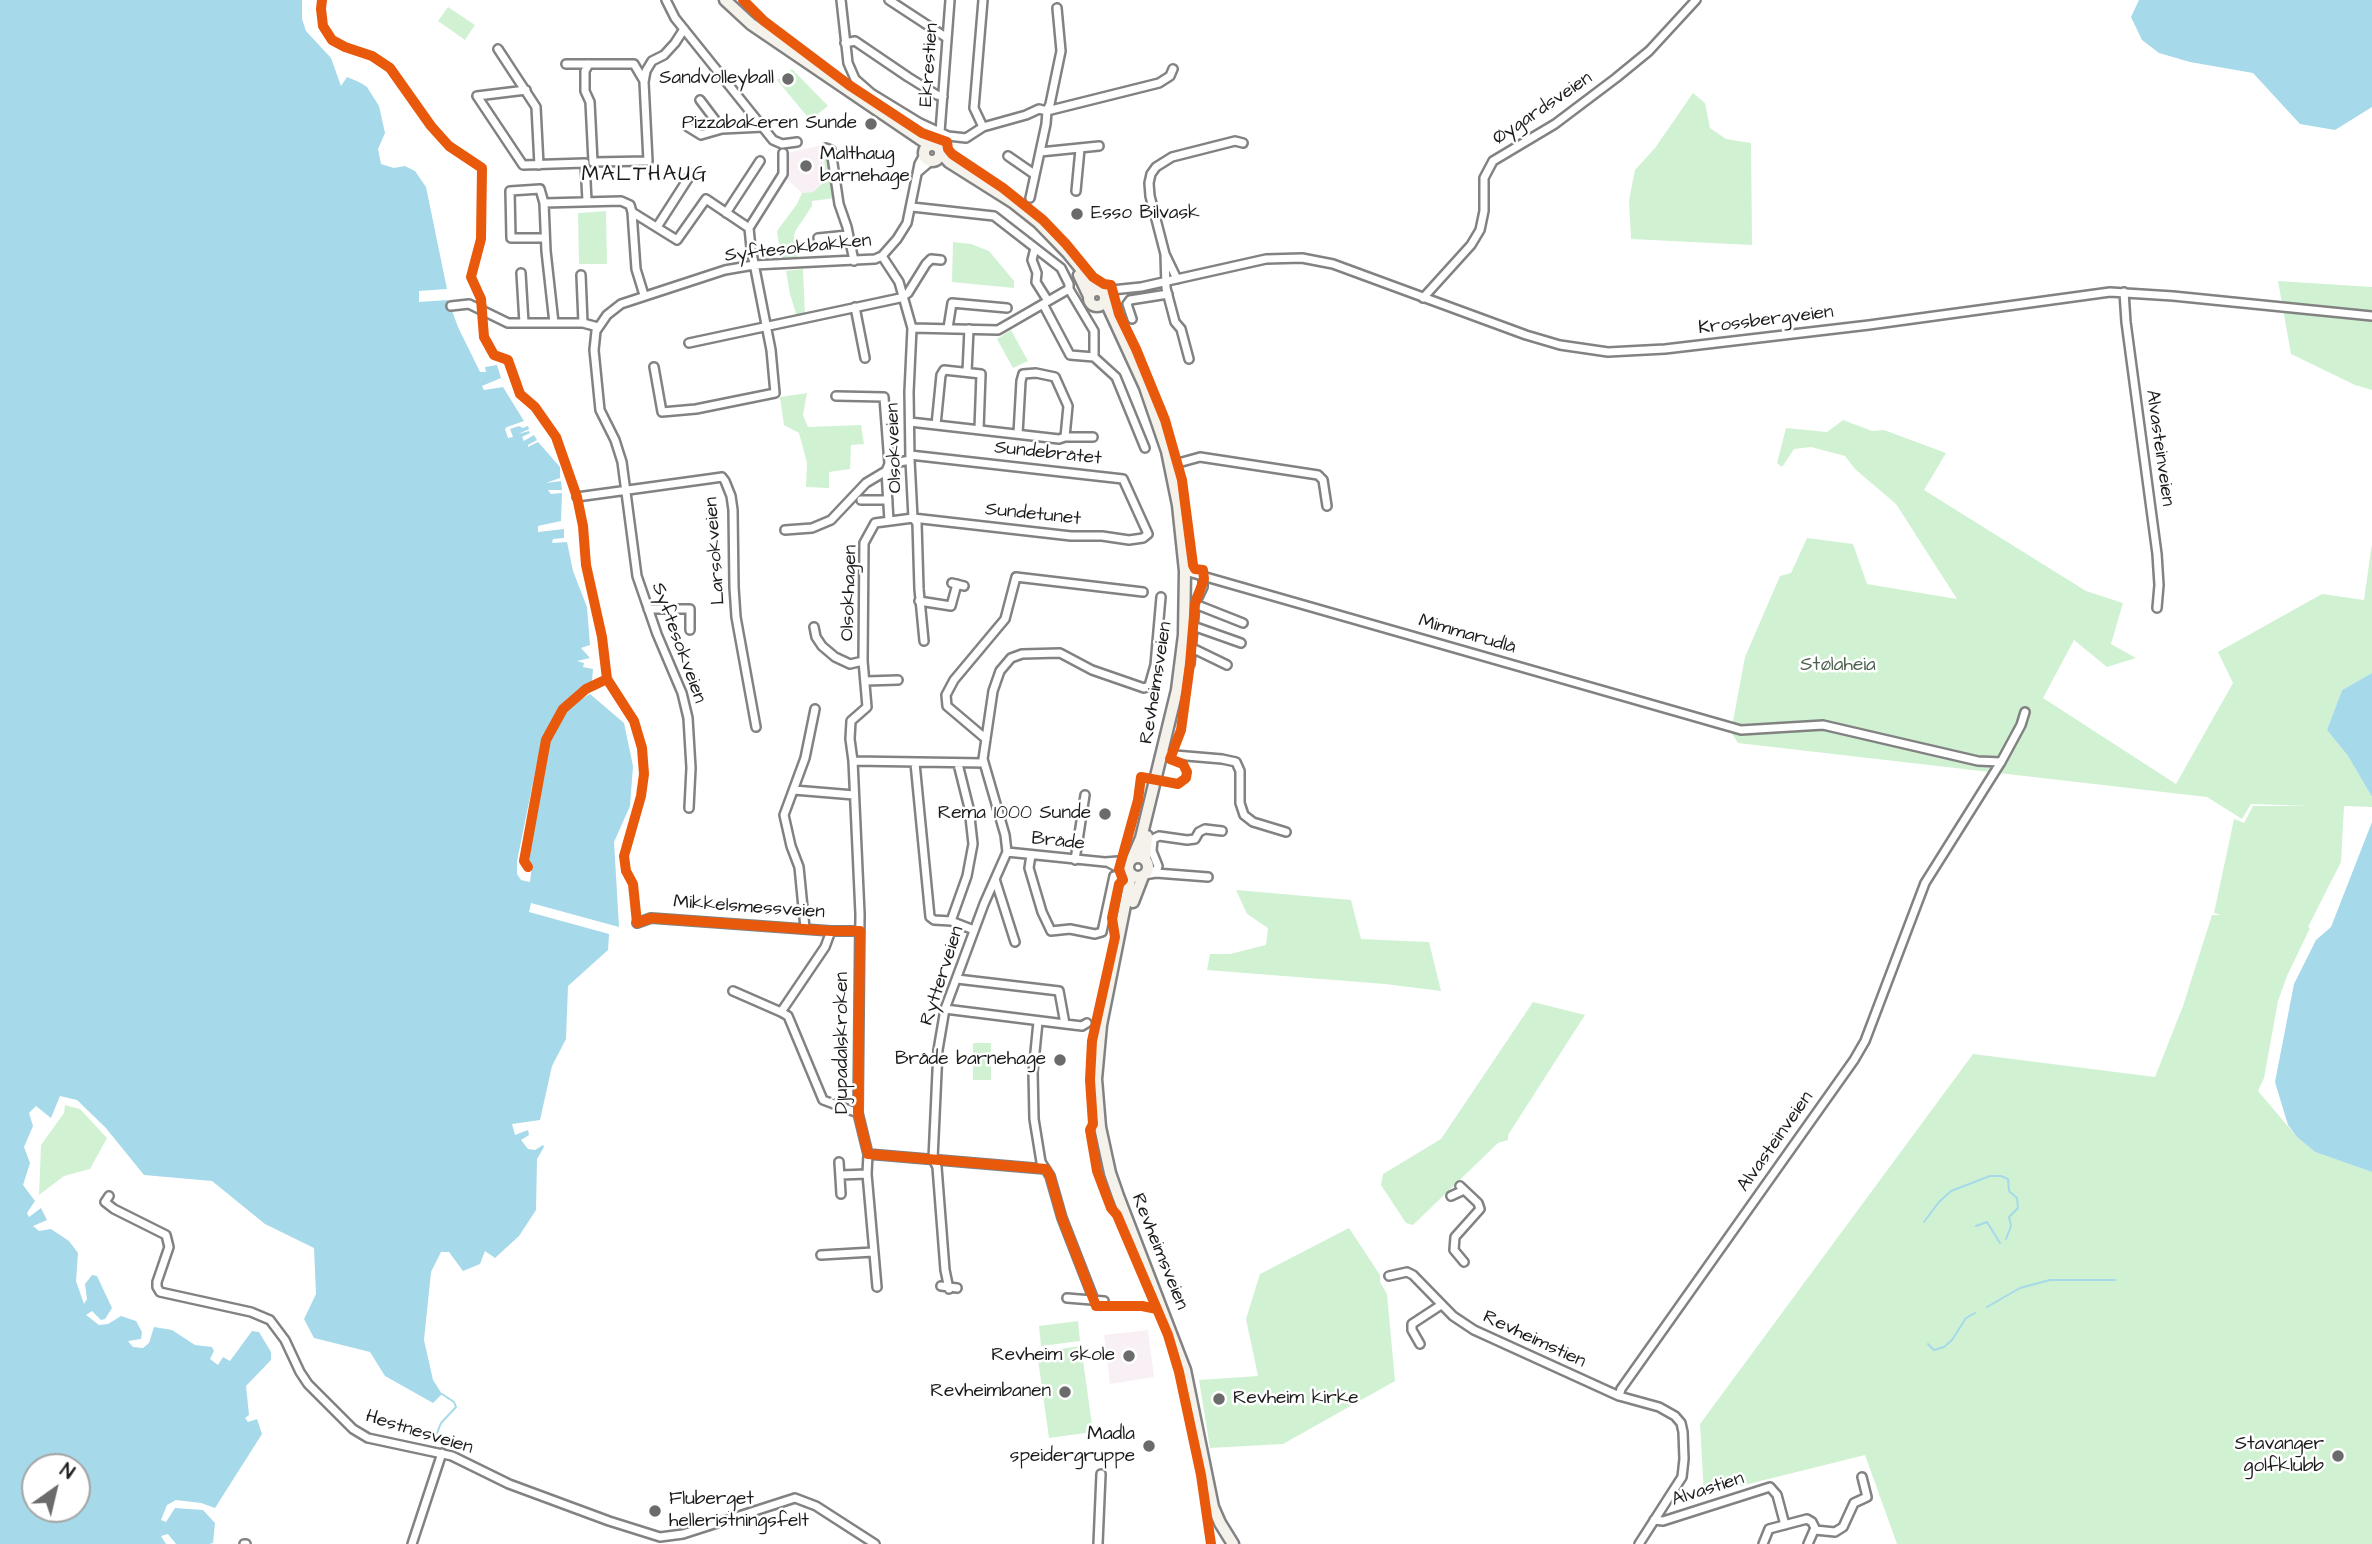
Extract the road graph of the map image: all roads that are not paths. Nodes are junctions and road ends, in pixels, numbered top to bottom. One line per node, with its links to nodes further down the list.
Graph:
1 (666, 0): 10 (street)
2 (725, 0): 11 (main road, Revheimsveien)
3 (734, 0): 11 (main road, Revheimsveien)
4 (841, 0): 13 (street)
5 (950, 0): 12 (street, Ekrestien)
6 (982, 0): 25 (street)
7 (1696, 0): 69 (street, Øygardsveien)
8 (889, 1): 12 (street)
9 (1058, 8): 22 (street)
10 (684, 29): 18 (street); 24 (street)
11 (765, 33): 33 (main road, Revheimsveien)
12 (947, 38): 20 (street, Ekrestien)
13 (845, 43): 20 (street); 27 (street)
14 (498, 49): 19 (street)
15 (566, 64): 16 (street)
16 (589, 64): 18 (street); 18 (street)
17 (1173, 69): 22 (street)
18 (644, 82)
19 (526, 90): 38 (street); 38 (street)
20 (943, 97): 27 (street, Ekrestien)
21 (700, 100): 26 (street)
22 (1047, 111): 25 (street); 34 (street)
23 (688, 127): 26 (street)
24 (764, 127): 26 (street); 28 (street)
25 (983, 127): 27 (street)
26 (722, 129)
27 (940, 132): 33 (street, Syftesokbakken)
28 (797, 142)
29 (1243, 143): 54 (street)
30 (1099, 146): 32 (street)
31 (826, 148): 50 (street)
32 (1080, 149): 34 (street); 41 (street)
33 (932, 152): 45 (street, Syftesokbakken); 68 (main road, Revheimsveien)
34 (1040, 152): 40 (street)
35 (783, 153): 49 (street)
36 (1008, 156): 40 (street)
37 (760, 161): 47 (street)
38 (539, 165): 43 (street)
39 (691, 174): 48 (street)
40 (1034, 174): 42 (street)
41 (1076, 191)
42 (1030, 198)
43 (587, 201): 44 (street); 46 (street)
44 (544, 203): 51 (street); 51 (street)
45 (912, 207): 53 (street); 55 (street, Syftesokbakken)
46 (632, 212): 48 (street); 66 (street)
47 (726, 213): 48 (street); 49 (street)
48 (657, 227)
49 (749, 228): 58 (street)
50 (848, 235): 52 (street); 57 (street)
51 (545, 238): 77 (street)
52 (817, 239)
53 (1035, 248): 63 (street); 70 (street)
54 (1165, 254): 61 (street); 62 (street)
55 (882, 256): 57 (street, Syftesokbakken); 67 (street, Olsokveien)
56 (941, 260): 67 (street)
57 (854, 261): 58 (street, Syftesokbakken)
58 (754, 265): 66 (street, Syftesokbakken); 79 (street)
59 (521, 273): 76 (street)
60 (581, 275): 78 (street)
61 (1177, 279): 62 (street, Krossbergveien); 69 (street, Krossbergveien)
62 (1165, 282): 65 (street); 68 (street, Krossbergveien)
63 (1069, 289): 70 (street); 85 (street)
64 (2124, 292): 69 (street, Krossbergveien); 74 (street, Krossbergveien); 117 (street, Alvasteinveien)
65 (1168, 294): 75 (street); 87 (street)
66 (645, 295): 80 (street, Syftesokbakken)
67 (903, 295): 72 (street); 81 (street, Olsokveien)
68 (1099, 297): 99 (main road, Revheimsveien)
69 (1423, 298)
70 (1045, 303): 83 (street); 85 (street)
71 (451, 306): 76 (street)
72 (855, 307): 79 (street); 86 (street)
73 (1007, 308): 82 (street)
74 (2372, 316)
75 (1132, 319)
76 (524, 323): 77 (street)
77 (554, 323): 78 (street)
78 (583, 323): 80 (street)
79 (767, 326): 84 (street); 88 (street)
80 (598, 327): 101 (street)
81 (912, 328): 82 (street); 91 (street, Olsokveien)
82 (948, 328): 83 (street)
83 (969, 329): 89 (street)
84 (689, 343)
85 (1094, 357): 97 (street)
86 (865, 358)
87 (1189, 359)
88 (654, 367)
89 (968, 372): 92 (street); 93 (street)
90 (836, 396): 100 (street)
91 (910, 422): 92 (street); 98 (street, Olsokveien)
92 (936, 425): 93 (street)
93 (979, 429): 94 (street)
94 (1018, 434): 95 (street); 95 (street)
95 (1065, 437): 96 (street)
96 (1093, 437)
97 (1145, 448)
98 (910, 458): 100 (street); 106 (street, Olsokveien); 109 (street, Sundebråtet)
99 (1171, 465): 105 (street); 110 (main road, Revheimsveien)
100 (888, 467): 104 (street); 108 (street)
101 (625, 490): 102 (street, Larsokveien); 118 (street, Syftesokveien); 134 (street, Larsokveien)
102 (577, 497)
103 (861, 500): 104 (street)
104 (888, 500): 107 (street)
105 (1327, 506)
106 (913, 518): 107 (street); 109 (street, Sundetunet); 115 (street, Olsokveien)
107 (889, 521): 126 (street, Olsokhagen)
108 (785, 530)
109 (1148, 534)
110 (1185, 571): 111 (street, Mimmarudlå); 136 (main road, Revheimsveien)
111 (1203, 575): 116 (street, Revheimsveien); 138 (street, Mimmarudlå)
112 (957, 585): 115 (street)
113 (1143, 592): 135 (street)
114 (1161, 597): 135 (street)
115 (919, 601): 123 (street, Olsokveien)
116 (1195, 604): 119 (street); 120 (street, Revheimsveien)
117 (2157, 608)
118 (648, 609): 122 (street); 145 (street, Syftesokveien)
119 (1243, 623)
120 (1193, 626): 124 (street); 125 (street, Revheimsveien)
121 (814, 627): 126 (street, Olsokhagen)
122 (690, 630)
123 (924, 642)
124 (1241, 643)
125 (1192, 648): 127 (street, Revheimsveien); 128 (street)
126 (863, 662): 130 (street, Olsokhagen)
127 (1191, 664)
128 (1227, 665)
129 (898, 680): 130 (street)
130 (866, 681): 131 (street, Olsokhagen)
131 (867, 700): 137 (street, Djupadalskroken)
132 (815, 709): 142 (street)
133 (2025, 712): 138 (street, Alvasteinveien)
134 (756, 727)
135 (986, 738): 140 (street)
136 (1162, 757): 147 (street, Revheimsveien); 150 (main road, Revheimsveien); 153 (main road, Revheimsveien)
137 (853, 761): 139 (street); 143 (street, Djupadalskroken)
138 (2001, 762): 194 (street, Alvasteinveien)
139 (915, 763): 141 (street); 158 (street)
140 (984, 763): 141 (street); 148 (street)
141 (958, 764): 158 (street)
142 (794, 790): 143 (street); 160 (street)
143 (854, 795): 163 (street, Djupadalskroken)
144 (1085, 795): 151 (street)
145 (689, 808)
146 (1222, 831): 153 (street, Revheimsveien)
147 (1286, 832)
148 (1007, 852): 149 (street, Bråde); 157 (street, Rytterveien)
149 (1031, 855): 151 (street, Bråde); 155 (street)
150 (1132, 859): 152 (street, Bråde); 153 (main road); 154 (main road)
151 (1075, 860): 152 (street, Bråde)
152 (1105, 862): 154 (street, Bråde)
153 (1147, 871): 154 (main road); 156 (street); 165 (main road, Revheimsveien)
154 (1130, 874): 165 (main road, Revheimsveien)
155 (1114, 876)
156 (1208, 877)
157 (995, 879): 161 (street, Rytterveien); 164 (street)
158 (951, 921): 161 (street)
159 (637, 923): 160 (street, Mikkelsmessveien)
160 (805, 928): 162 (street, Mikkelsmessveien)
161 (974, 930): 166 (street, Rytterveien)
162 (831, 931): 163 (street, Mikkelsmessveien); 169 (street)
163 (860, 931): 173 (street, Djupadalskroken)
164 (1015, 942)
165 (1114, 966): 206 (main road, Revheimsveien)
166 (957, 979): 168 (street, Rytterveien); 172 (street)
167 (733, 991): 169 (street)
168 (945, 1009): 170 (street); 175 (street, Rytterveien)
169 (781, 1013): 173 (street)
170 (1038, 1021): 172 (street); 177 (street)
171 (1087, 1023): 172 (street)
172 (1065, 1024)
173 (858, 1113): 174 (street, Djupadalskroken)
174 (868, 1154): 175 (street); 178 (street, Djupadalskroken)
175 (933, 1159): 177 (street); 188 (street, Rytterveien)
176 (839, 1162): 179 (street)
177 (1046, 1169): 190 (street)
178 (867, 1174): 179 (street); 183 (street, Djupadalskroken)
179 (840, 1175): 180 (street)
180 (841, 1194)
181 (109, 1196): 195 (street, Hestnesveien)
182 (1451, 1196): 185 (street)
183 (873, 1252): 184 (street); 187 (street, Djupadalskroken)
184 (821, 1255)
185 (1464, 1262)
186 (1389, 1276): 192 (street, Revheimstien)
187 (877, 1287)
188 (949, 1287)
189 (1067, 1298): 190 (street)
190 (1094, 1300): 191 (street)
191 (1104, 1301)
192 (1441, 1305): 193 (street); 194 (street, Revheimstien)
193 (1420, 1344)
194 (1619, 1396): 198 (street)
195 (442, 1453): 201 (street, Hestnesveien); 202 (street)
196 (1101, 1474): 205 (street)
197 (1862, 1477): 200 (street)
198 (1654, 1520): 199 (street, Alvastien); 207 (street)
199 (1785, 1525): 200 (street); 208 (street)
200 (1815, 1530): 209 (street)
201 (653, 1536): 203 (street); 204 (street, Hestnesveien)
202 (412, 1544)
203 (648, 1544)
204 (875, 1544)
205 (1098, 1544)
206 (1233, 1544)
207 (1639, 1544)
208 (1763, 1544)
209 (1808, 1544)

